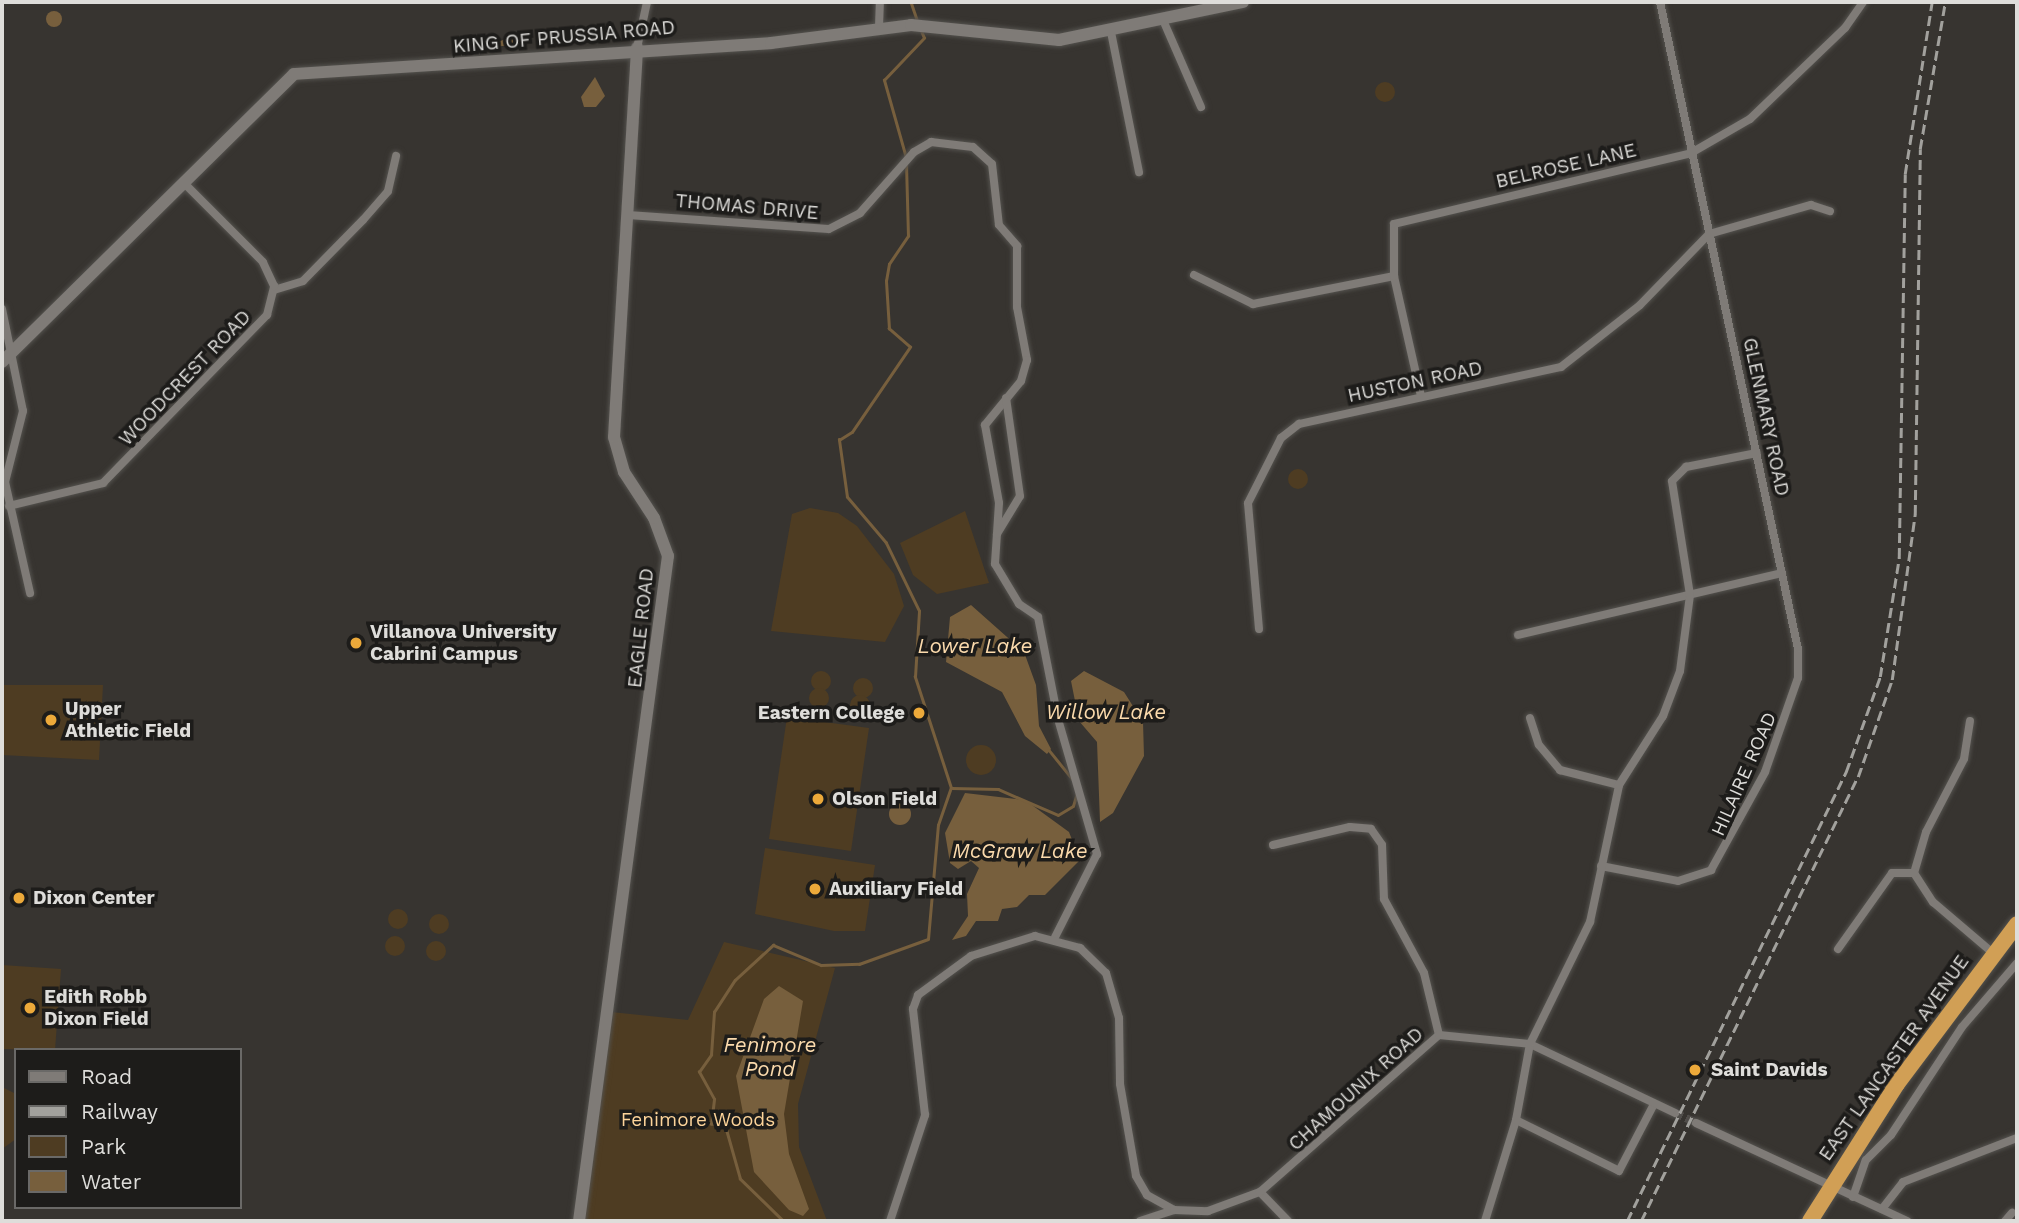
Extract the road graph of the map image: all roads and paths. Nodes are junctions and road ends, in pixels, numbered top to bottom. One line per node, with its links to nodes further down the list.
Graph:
1 (647, 2): 9 (street)
2 (880, 2): 7 (street)
3 (1240, 2): 6 (street, KING OF PRUSSIA ROAD)
4 (1660, 2): 11 (street, GLENMARY ROAD)
5 (1863, 2): 11 (street, BELROSE LANE)
6 (1163, 20): 8 (street, KING OF PRUSSIA ROAD); 10 (street)
7 (879, 27): 8 (street, KING OF PRUSSIA ROAD); 9 (street, KING OF PRUSSIA ROAD)
8 (1111, 32): 13 (street)
9 (637, 48): 14 (street, KING OF PRUSSIA ROAD); 16 (street, EAGLE ROAD)
10 (1201, 107)
11 (1691, 152): 17 (street, GLENMARY ROAD); 19 (street, BELROSE LANE)
12 (396, 156): 20 (street)
13 (1139, 172)
14 (183, 182): 20 (street); 22 (street, KING OF PRUSSIA ROAD)
15 (1830, 211): 17 (street)
16 (628, 215): 25 (street, THOMAS DRIVE); 60 (street, EAGLE ROAD)
17 (1709, 234): 24 (street, HUSTON ROAD); 26 (street, GLENMARY ROAD)
18 (1194, 275): 19 (street)
19 (1394, 276): 24 (street, BELROSE LANE)
20 (274, 290): 27 (street, WOODCREST ROAD)
21 (2, 309): 22 (street)
22 (13, 354): 23 (street, KING OF PRUSSIA ROAD); 27 (street)
23 (2, 362)
24 (1420, 396): 32 (street, HUSTON ROAD)
25 (1006, 398): 28 (street); 28 (street, THOMAS DRIVE)
26 (1757, 453): 29 (street, GLENMARY ROAD); 31 (street)
27 (9, 506): 30 (street)
28 (996, 537): 41 (street, THOMAS DRIVE)
29 (1782, 573): 31 (street); 38 (street, HILAIRE ROAD)
30 (30, 593)
31 (1690, 595): 33 (street); 36 (street)
32 (1259, 629)
33 (1518, 635)
34 (1530, 718): 36 (street)
35 (1970, 721): 39 (street)
36 (1619, 785): 38 (street)
37 (1273, 845): 45 (street)
38 (1601, 866): 46 (street)
39 (1914, 873): 42 (street); 43 (street)
40 (2017, 924): 43 (highway, EAST LANCASTER AVENUE)
41 (1055, 937): 54 (street); 61 (street)
42 (1838, 949)
43 (1993, 953): 52 (highway, EAST LANCASTER AVENUE)
44 (2017, 963): 55 (street)
45 (1439, 1035): 46 (street, CHAMOUNIX ROAD); 53 (street, CHAMOUNIX ROAD)
46 (1530, 1044): 47 (street, CHAMOUNIX ROAD); 49 (street)
47 (1654, 1104): 48 (street, CHAMOUNIX ROAD); 49 (street)
48 (1675, 1113)
49 (1516, 1120): 63 (street)
50 (1696, 1123): 52 (street)
51 (2017, 1138): 56 (street)
52 (1829, 1188): 55 (street); 64 (highway, EAST LANCASTER AVENUE)
53 (1260, 1192): 57 (street, CHAMOUNIX ROAD); 62 (street)
54 (1147, 1195): 57 (street); 59 (street)
55 (1853, 1197): 56 (street)
56 (1882, 1209): 65 (street)
57 (1174, 1210): 59 (street, CHAMOUNIX ROAD)
58 (2012, 1213): 66 (street)
59 (1143, 1218)
60 (581, 1220)
61 (890, 1221)
62 (1288, 1221)
63 (1485, 1221)
64 (1810, 1221)
65 (1907, 1221)
66 (2005, 1221)

